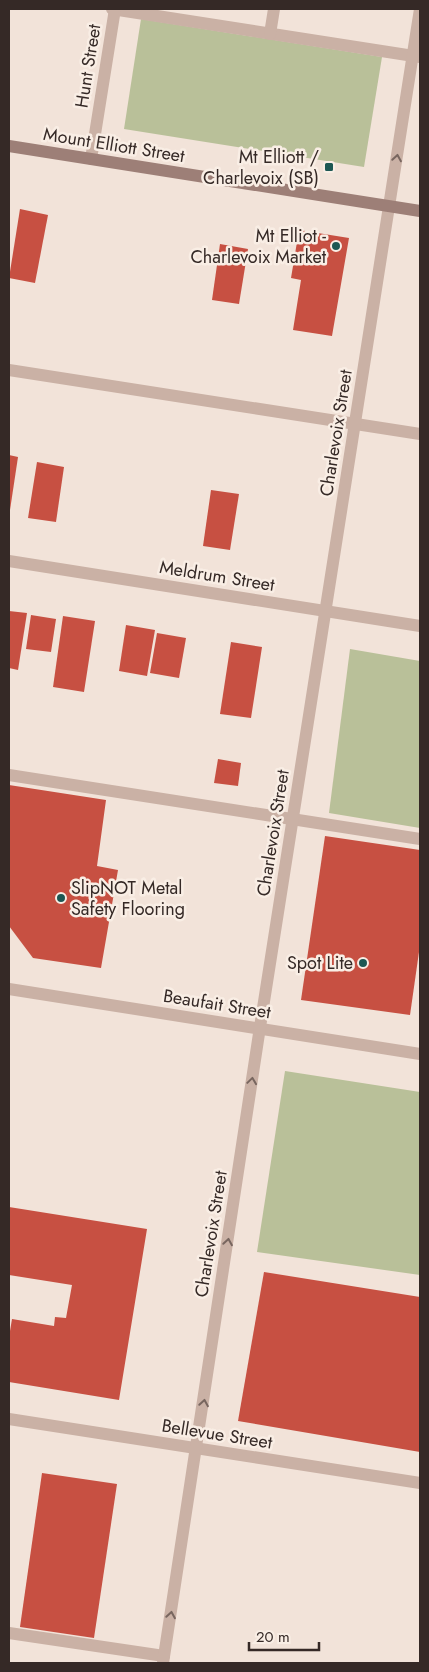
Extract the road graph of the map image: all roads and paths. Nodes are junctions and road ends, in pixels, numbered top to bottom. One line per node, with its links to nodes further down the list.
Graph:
1 (114, 9): 4 (street); 7 (street, Hunt Street)
2 (274, 9): 4 (street)
3 (420, 9): 5 (street, Charlevoix Street)
4 (270, 34): 5 (street)
5 (416, 57): 8 (street, Charlevoix Street, one-way to 5)
6 (9, 146): 7 (main road, Mount Elliott Street)
7 (91, 159): 8 (main road, Mount Elliott Street)
8 (389, 206): 9 (main road, Mount Elliott Street); 11 (street, Charlevoix Street)
9 (420, 211)
10 (9, 370): 11 (street)
11 (355, 424): 12 (street); 14 (street, Charlevoix Street)
12 (420, 434)
13 (9, 561): 14 (street, Meldrum Street)
14 (326, 611): 15 (street, Meldrum Street); 17 (street, Charlevoix Street)
15 (420, 626)
16 (9, 775): 17 (street)
17 (293, 819): 18 (street); 20 (street, Charlevoix Street)
18 (420, 839)
19 (9, 989): 20 (street, Beaufait Street)
20 (260, 1027): 21 (street, Beaufait Street); 23 (street, Charlevoix Street, one-way to 20)
21 (420, 1054)
22 (9, 1420): 23 (street, Bellevue Street)
23 (197, 1448): 24 (street, Bellevue Street); 26 (street, Charlevoix Street, one-way to 23)
24 (420, 1484)
25 (9, 1633): 26 (street)
26 (164, 1660)

